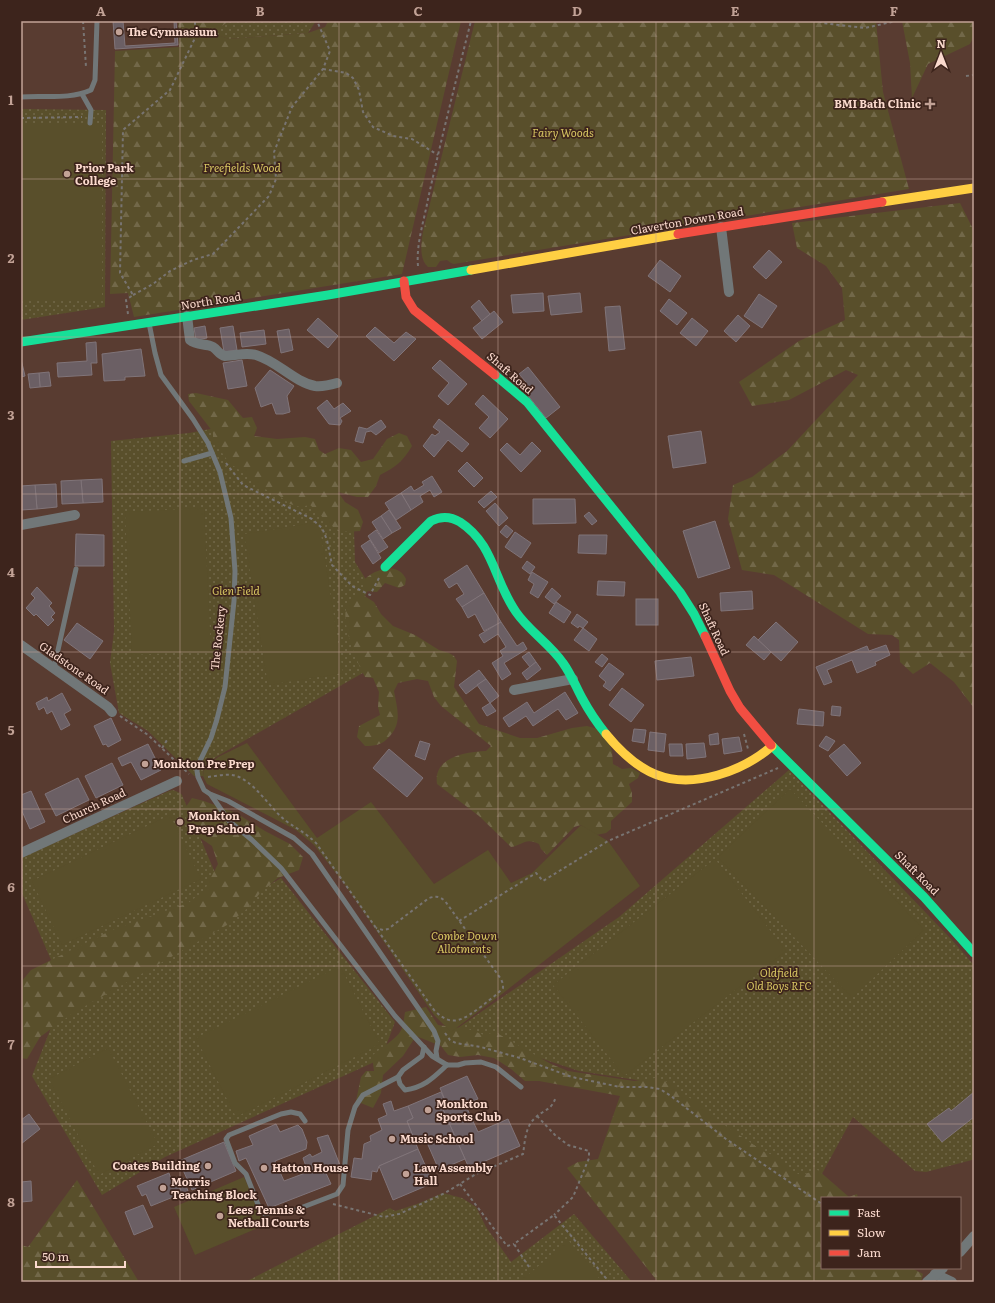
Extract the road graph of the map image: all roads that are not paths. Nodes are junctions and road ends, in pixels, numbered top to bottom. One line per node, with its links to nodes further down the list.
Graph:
1 (97, 21): 2 (lane)
2 (82, 94): 3 (lane); 4 (lane)
3 (21, 97)
4 (90, 123)
5 (974, 188): 6 (street, Claverton Down Road)
6 (721, 228): 7 (street, Claverton Down Road); 8 (street)
7 (404, 281): 9 (street, North Road); 24 (street, Shaft Road)
8 (729, 292)
9 (187, 316): 10 (street, North Road); 12 (street)
10 (149, 322): 11 (street, North Road); 13 (lane, The Rockery)
11 (21, 342)
12 (337, 383)
13 (212, 453): 14 (lane); 26 (lane, The Rockery)
14 (184, 461)
15 (75, 515): 16 (street)
16 (21, 525)
17 (385, 567): 21 (street)
18 (76, 569): 20 (lane)
19 (21, 646): 20 (street, Gladstone Road)
20 (54, 668): 23 (street, Gladstone Road)
21 (573, 679): 22 (street); 24 (street)
22 (514, 690)
23 (112, 712)
24 (772, 746): 28 (street, Shaft Road)
25 (177, 781): 27 (street, Church Road)
26 (210, 794): 29 (lane); 30 (lane)
27 (21, 853)
28 (974, 954)
29 (424, 1047): 30 (lane); 32 (lane)
30 (437, 1058): 31 (lane)
31 (447, 1065): 32 (lane); 33 (lane)
32 (398, 1077): 34 (lane)
33 (522, 1088)
34 (305, 1121)
35 (974, 1236): 36 (street)
36 (961, 1251)
37 (939, 1271): 38 (street); 39 (street)
38 (927, 1282)
39 (952, 1282)

